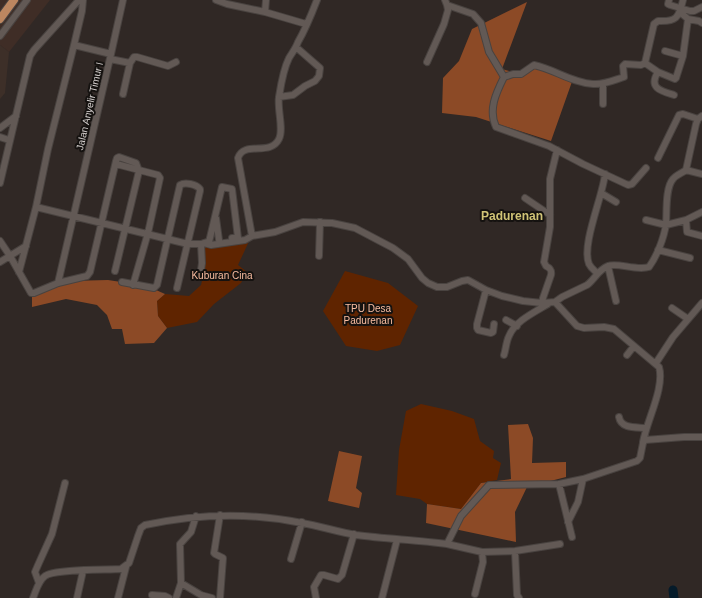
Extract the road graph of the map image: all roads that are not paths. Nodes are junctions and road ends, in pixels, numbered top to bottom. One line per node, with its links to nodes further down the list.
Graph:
1 (14, 0): 16 (main road)
2 (28, 0): 20 (street)
3 (79, 0): 37 (street)
4 (83, 0): 21 (street)
5 (123, 0): 25 (street, Jalan Anyelir Timur I)
6 (216, 0): 11 (street)
7 (266, 0): 15 (street)
8 (317, 0): 19 (street)
9 (669, 0): 14 (street)
10 (683, 0): 14 (street)
11 (227, 2): 15 (street)
12 (446, 3): 27 (street); 31 (street)
13 (702, 7): 14 (street)
14 (680, 10): 17 (street); 29 (street)
15 (265, 12): 19 (street)
16 (0, 19)
17 (688, 19): 18 (street); 24 (street)
18 (702, 23)
19 (306, 24): 22 (street)
20 (0, 36)
21 (74, 46): 25 (street); 56 (street)
22 (296, 47): 35 (street); 35 (street)
23 (665, 51): 24 (street)
24 (683, 56): 30 (street)
25 (111, 57): 28 (street); 60 (street, Jalan Anyelir Timur I)
26 (176, 62): 28 (street)
27 (427, 62)
28 (130, 63): 33 (street)
29 (645, 63): 30 (street); 32 (street)
30 (658, 72): 34 (street)
31 (504, 77): 32 (street); 44 (street)
32 (603, 84): 36 (street)
33 (123, 94)
34 (674, 95)
35 (279, 97): 68 (street)
36 (603, 104)
37 (16, 116): 39 (street); 43 (street)
38 (700, 118): 40 (street); 45 (street)
39 (0, 128)
40 (694, 133): 41 (street); 48 (street)
41 (702, 134)
42 (0, 137): 43 (street)
43 (9, 140): 52 (street)
44 (557, 150): 50 (street); 59 (street)
45 (658, 158)
46 (116, 164): 49 (street); 49 (street); 64 (street)
47 (646, 168): 50 (street)
48 (686, 170): 51 (street); 65 (street)
49 (139, 171): 66 (street); 67 (street)
50 (605, 174): 53 (street)
51 (702, 174)
52 (0, 183)
53 (601, 193): 55 (street); 84 (street)
54 (525, 198): 59 (street)
55 (616, 202)
56 (36, 207): 60 (street); 75 (street)
57 (702, 212): 62 (street)
58 (215, 213): 71 (street); 71 (street); 73 (street)
59 (550, 215): 93 (street)
60 (73, 216): 64 (street); 87 (street, Jalan Anyelir Timur I)
61 (646, 220): 65 (street)
62 (686, 220): 65 (street); 69 (street)
63 (320, 222): 68 (street); 78 (street); 90 (street)
64 (102, 223): 66 (street); 87 (street)
65 (666, 225): 76 (street)
66 (124, 228): 67 (street); 82 (street)
67 (148, 234): 70 (street); 88 (street)
68 (252, 236): 73 (street)
69 (702, 236)
70 (168, 239): 74 (street); 74 (street); 88 (street)
71 (219, 240): 73 (street)
72 (0, 241): 77 (street)
73 (205, 243): 74 (street); 85 (street)
74 (188, 244): 89 (street)
75 (26, 246): 77 (street); 83 (street)
76 (658, 250): 79 (street); 81 (street)
77 (10, 256): 80 (street); 83 (street)
78 (319, 256)
79 (690, 258)
80 (0, 262)
81 (608, 266): 84 (street); 91 (street)
82 (114, 271)
83 (19, 272): 87 (street)
84 (597, 273): 92 (street)
85 (200, 277)
86 (122, 282): 88 (street)
87 (58, 283)
88 (133, 285)
89 (177, 288)
90 (486, 290): 93 (street); 98 (street)
91 (616, 301)
92 (552, 302): 93 (street); 99 (street); 100 (street)
93 (542, 303)
94 (702, 303): 96 (street)
95 (672, 308): 96 (street)
96 (688, 319): 103 (street)
97 (506, 320): 99 (street)
98 (494, 324)
99 (517, 326): 101 (street)
100 (634, 346): 102 (street); 103 (street)
101 (504, 355)
102 (627, 355)
103 (656, 363): 105 (street)
104 (619, 417): 105 (street)
105 (646, 428): 107 (street)
106 (702, 437): 107 (street)
107 (643, 442): 108 (street)
108 (583, 479): 110 (street); 114 (street)
109 (65, 483): 126 (street)
110 (559, 484): 114 (street); 118 (street)
111 (220, 515): 112 (street); 113 (street); 136 (street)
112 (196, 516): 123 (street); 125 (street)
113 (302, 522): 115 (street); 122 (street)
114 (568, 522): 116 (street)
115 (354, 534): 117 (street); 137 (street)
116 (572, 537)
117 (396, 540): 118 (street); 138 (street)
118 (447, 544): 121 (street)
119 (560, 544): 120 (street)
120 (515, 551): 121 (street); 139 (street)
121 (482, 552): 127 (street)
122 (291, 559)
123 (126, 567): 124 (street); 132 (street)
124 (83, 571): 126 (street); 131 (street)
125 (181, 583): 129 (street); 134 (street)
126 (39, 584): 130 (street)
127 (475, 594)
128 (152, 595): 133 (street)
129 (200, 596): 135 (street)
130 (33, 598)
131 (77, 598)
132 (120, 598)
133 (169, 598)
134 (176, 598)
135 (211, 598)
136 (220, 598)
137 (316, 598)
138 (382, 598)
139 (519, 598)

